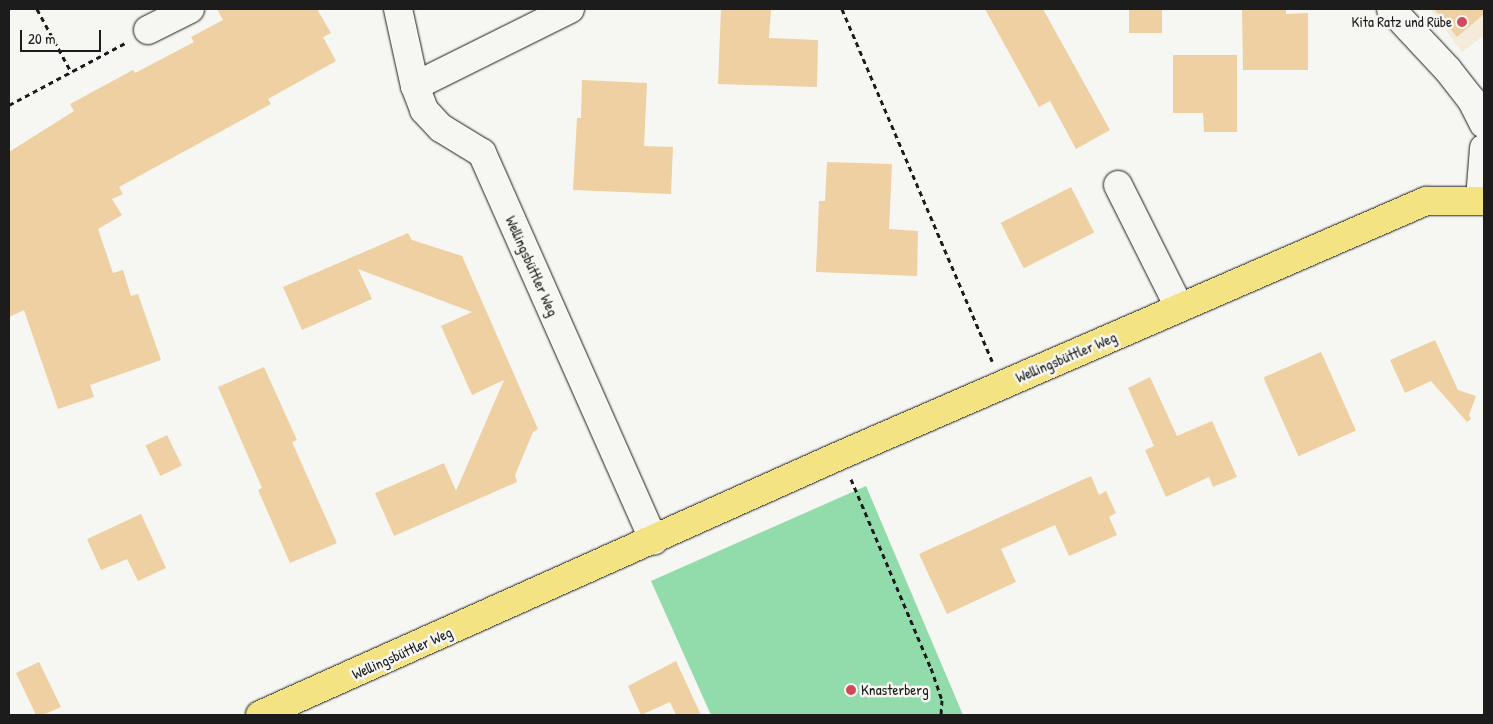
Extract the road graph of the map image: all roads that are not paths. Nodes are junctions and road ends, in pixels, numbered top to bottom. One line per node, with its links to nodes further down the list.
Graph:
1 (190, 9): 5 (street)
2 (398, 9): 6 (street, Wellingsbüttler Weg)
3 (570, 9): 6 (street)
4 (1391, 9): 7 (street)
5 (148, 30)
6 (415, 86): 12 (street, Wellingsbüttler Weg)
7 (1484, 124)
8 (1484, 148): 10 (street)
9 (1118, 185): 11 (street)
10 (1482, 200): 11 (main road, Wellingsbüttler Weg)
11 (1180, 307): 12 (main road, Wellingsbüttler Weg)
12 (654, 541): 13 (main road, Wellingsbüttler Weg)
13 (260, 715)

